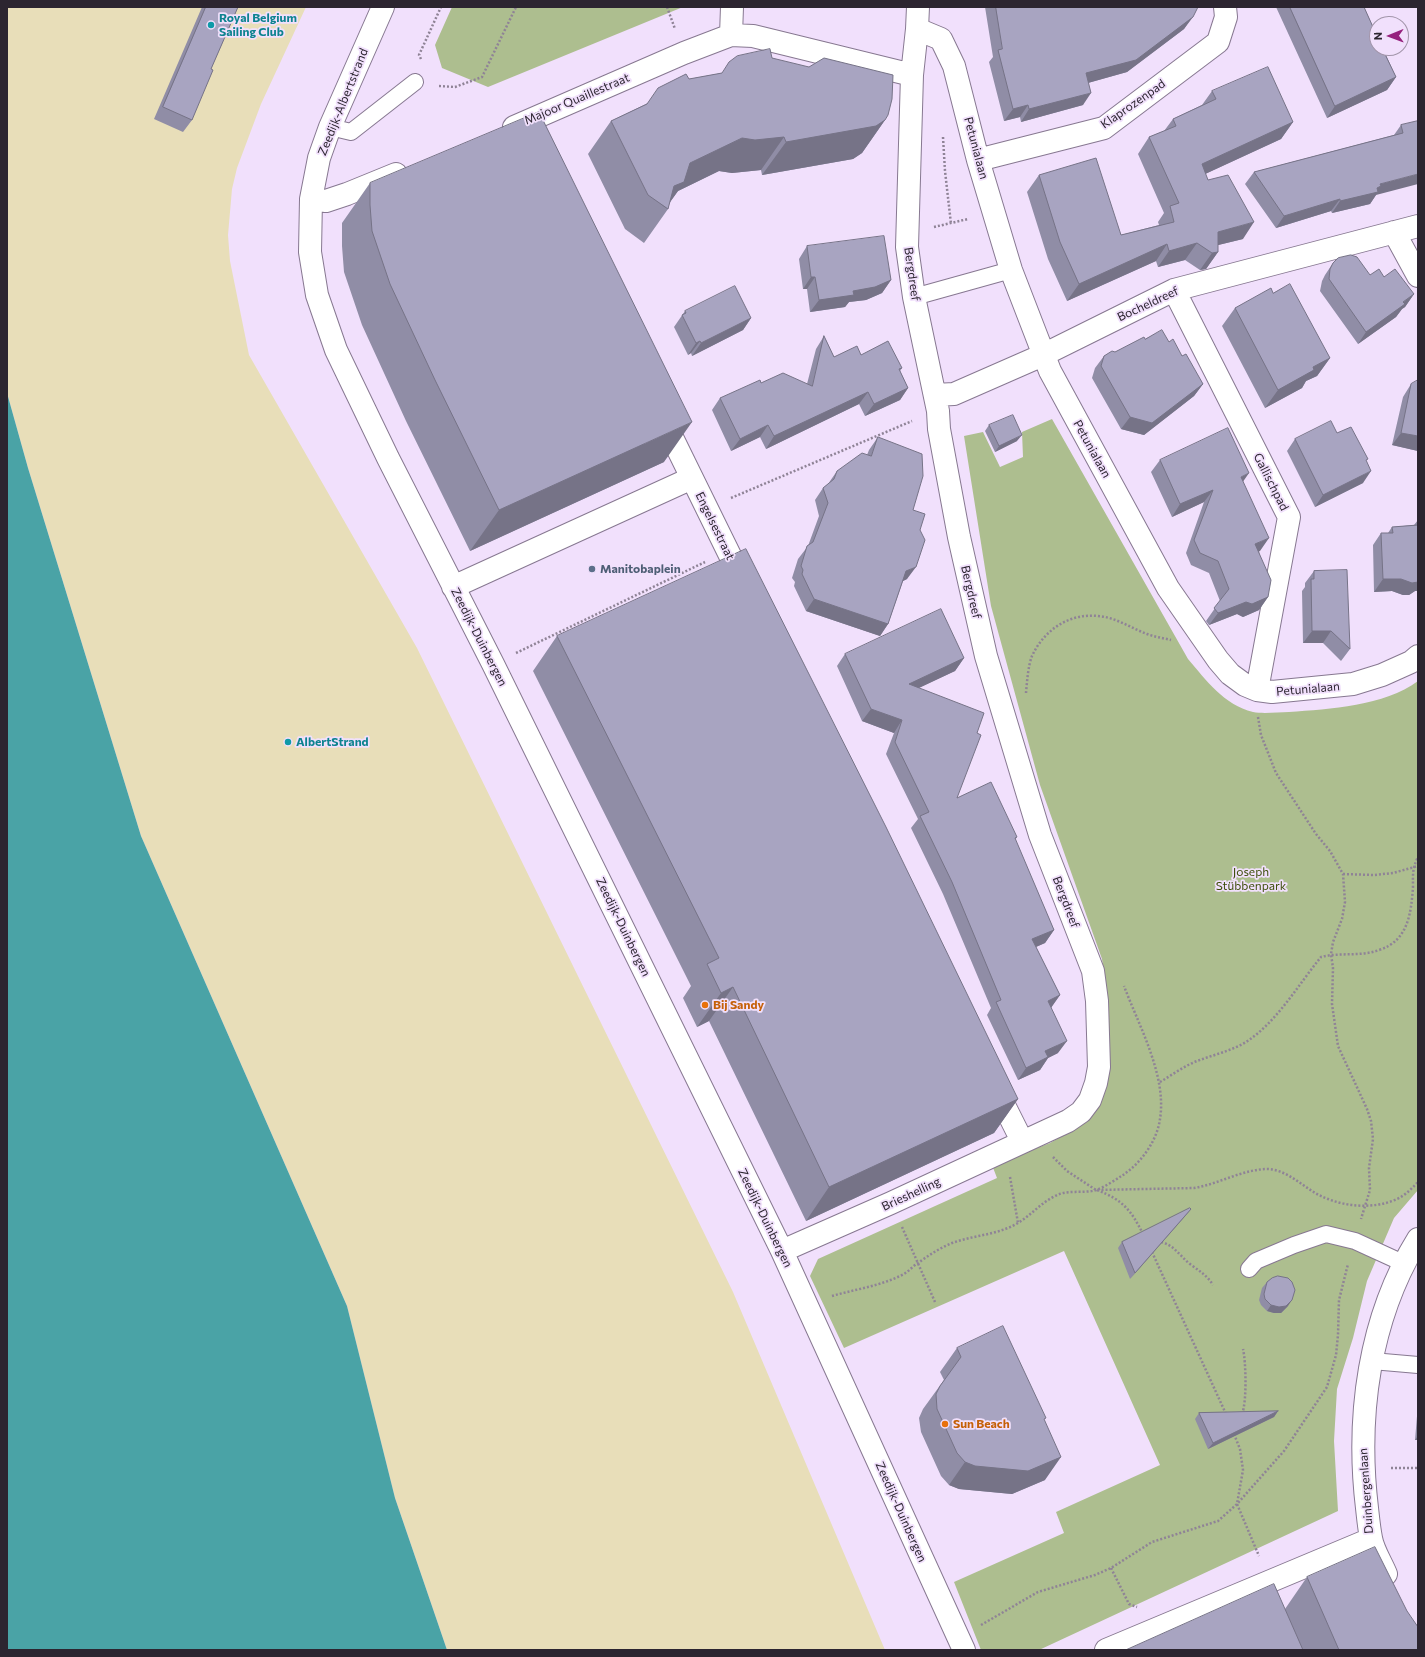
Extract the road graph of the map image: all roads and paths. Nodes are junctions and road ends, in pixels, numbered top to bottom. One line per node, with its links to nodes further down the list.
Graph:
1 (383, 7): 16 (street, Zeedijk-Albertstrand)
2 (441, 7): 11 (path)
3 (516, 7): 13 (path)
4 (667, 7): 8 (path)
5 (732, 7): 10 (street)
6 (918, 7): 9 (street, Bergdreef)
7 (1225, 7): 19 (street, Klaprozenpad)
8 (669, 13)
9 (917, 29): 12 (street, Bergdreef); 19 (street, Petunialaan)
10 (731, 35): 12 (street, Majoor Quaillestraat); 15 (street, Majoor Quaillestraat)
11 (422, 60)
12 (912, 75): 24 (street, Bergdreef)
13 (435, 81)
14 (416, 82): 16 (lane)
15 (521, 124): 17 (street, Majoor Quaillestraat); 18 (street)
16 (330, 127): 21 (street, Zeedijk-Albertstrand)
17 (499, 132)
18 (531, 145)
19 (978, 160): 22 (street, Petunialaan)
20 (412, 168): 21 (street)
21 (311, 199): 37 (street, Zeedijk-Duinbergen)
22 (994, 213): 24 (path); 26 (street, Petunialaan)
23 (1418, 226): 25 (street, Bocheldreef)
24 (908, 228): 29 (street, Bergdreef)
25 (1394, 232): 27 (street); 28 (street, Bocheldreef)
26 (1011, 270): 29 (lane); 30 (street, Petunialaan)
27 (1418, 276)
28 (1174, 290): 30 (street, Bocheldreef); 42 (street, Gallischpad)
29 (914, 297): 31 (street, Bergdreef)
30 (1043, 355): 31 (street, Bocheldreef); 39 (street, Petunialaan)
31 (935, 395): 52 (street, Bergdreef)
32 (654, 400): 34 (street, Engelsestraat)
33 (919, 418): 35 (path)
34 (692, 478): 35 (street, Engelsestraat); 37 (street)
35 (706, 509): 36 (street, Engelsestraat)
36 (728, 551): 38 (street, Engelsestraat); 41 (path)
37 (453, 587): 41 (street, Zeedijk-Duinbergen)
38 (752, 601)
39 (1200, 634): 42 (street, Petunialaan); 43 (path)
40 (1418, 656): 42 (street, Petunialaan)
41 (493, 664): 61 (street, Zeedijk-Duinbergen)
42 (1257, 690): 47 (path)
43 (1026, 696)
44 (1418, 857): 45 (path)
45 (1413, 866): 46 (path); 47 (path); 48 (path)
46 (1418, 866)
47 (1343, 874): 48 (path)
48 (1331, 954): 51 (path)
49 (1122, 983): 51 (path)
50 (987, 1070): 52 (street)
51 (1160, 1082): 54 (path)
52 (1022, 1142): 54 (path); 55 (street, Brieshelling); 56 (path)
53 (1418, 1182): 54 (path)
54 (1096, 1190): 56 (path); 58 (path)
55 (891, 1203): 61 (street, Brieshelling); 63 (path)
56 (1018, 1223): 63 (path)
57 (1157, 1240): 65 (path)
58 (1146, 1241)
59 (1417, 1242): 62 (street, Duinbergenlaan)
60 (1150, 1248): 72 (path)
61 (782, 1251): 67 (street, Zeedijk-Duinbergen)
62 (1403, 1263): 64 (lane); 69 (street, Duinbergenlaan)
63 (917, 1264): 66 (path); 67 (path)
64 (1249, 1269)
65 (1213, 1285)
66 (935, 1302)
67 (808, 1307): 83 (street, Zeedijk-Duinbergen)
68 (1243, 1349): 71 (path)
69 (1372, 1361): 70 (lane); 77 (street, Duinbergenlaan)
70 (1418, 1365)
71 (1239, 1419)
72 (1229, 1420)
73 (1232, 1427): 76 (path)
74 (1391, 1468): 75 (path)
75 (1418, 1468)
76 (1237, 1504): 78 (path); 79 (path)
77 (1371, 1539): 79 (street, Duinbergenlaan); 80 (street)
78 (1111, 1568): 82 (path); 83 (path)
79 (1261, 1586): 81 (street); 82 (street, Duinbergenlaan)
80 (1393, 1590)
81 (1261, 1610)
82 (1157, 1628): 84 (street, Duinbergenlaan)
83 (961, 1644)
84 (1106, 1650)

